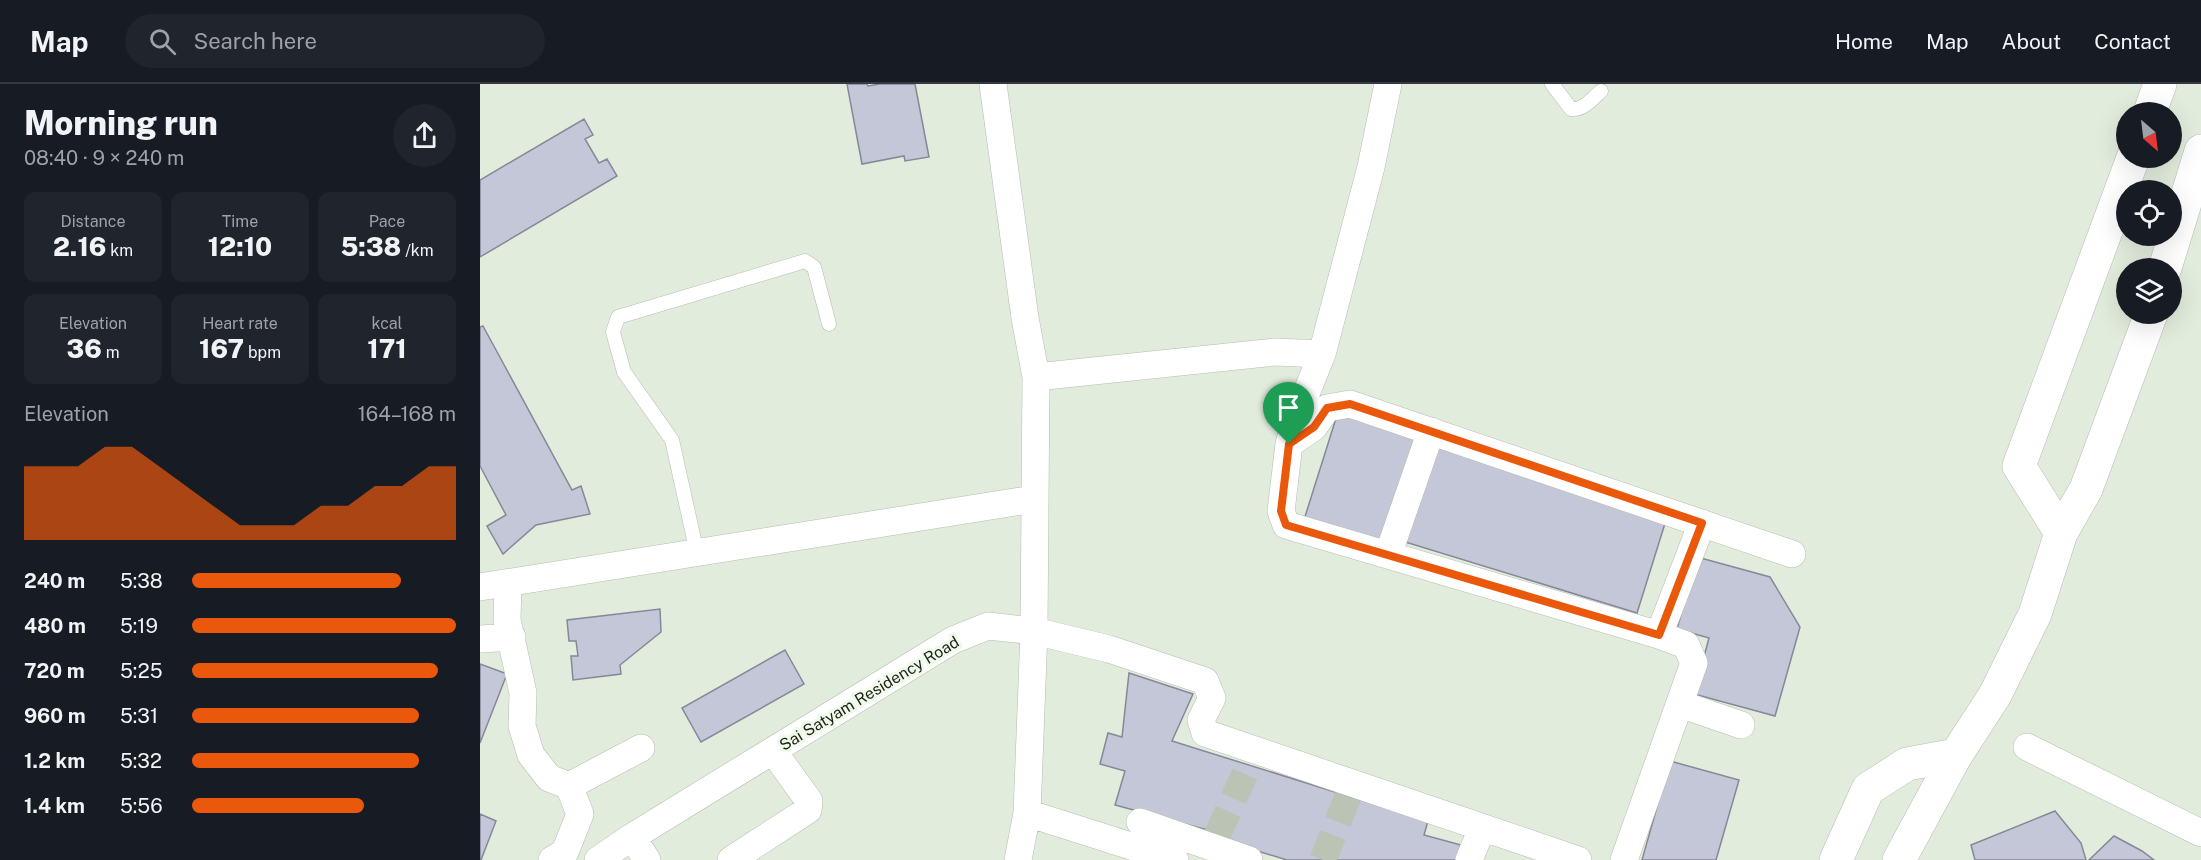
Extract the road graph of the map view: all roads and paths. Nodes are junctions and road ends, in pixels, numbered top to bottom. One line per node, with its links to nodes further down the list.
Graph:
1 (993, 84): 13 (street)
2 (1388, 84): 12 (street)
3 (1552, 84): 5 (lane)
4 (2160, 84): 6 (street)
5 (1601, 91)
6 (2154, 102)
7 (2201, 151): 9 (street)
8 (2129, 168): 18 (street)
9 (2168, 258)
10 (829, 324): 19 (lane)
11 (2147, 324): 18 (street)
12 (1322, 354): 13 (street); 15 (street)
13 (1036, 377): 16 (street)
14 (1431, 431): 15 (street); 17 (street); 21 (street)
15 (1289, 444): 21 (street)
16 (1034, 499): 19 (street); 24 (street)
17 (1702, 523): 20 (street); 25 (street)
18 (2061, 533): 33 (street)
19 (697, 553): 22 (street)
20 (1792, 554)
21 (1388, 555): 25 (street)
22 (508, 583): 23 (street); 26 (street)
23 (480, 586)
24 (1034, 632): 32 (street, Sai Satyam Residency Road); 35 (street); 37 (street, Sai Satyam Residency Road)
25 (1659, 635): 28 (street)
26 (512, 637): 27 (street); 34 (street)
27 (480, 639)
28 (1680, 704): 29 (street); 49 (street)
29 (1742, 725)
30 (2028, 747): 38 (street)
31 (641, 748): 34 (street)
32 (773, 751): 39 (street, Sai Satyam Residency Road); 43 (street, Sai Satyam Residency Road)
33 (1956, 755): 50 (street); 51 (street)
34 (569, 786): 40 (street)
35 (1028, 813): 44 (street); 45 (street)
36 (1140, 822): 46 (street)
37 (1482, 828): 47 (street); 48 (street)
38 (2201, 833)
39 (632, 837): 41 (street, Sai Satyam Residency Road); 42 (street)
40 (552, 860)
41 (598, 860)
42 (647, 860)
43 (731, 860)
44 (1018, 860)
45 (1173, 860)
46 (1249, 860)
47 (1469, 860)
48 (1578, 860)
49 (1624, 860)
50 (1836, 860)
51 (1899, 860)

